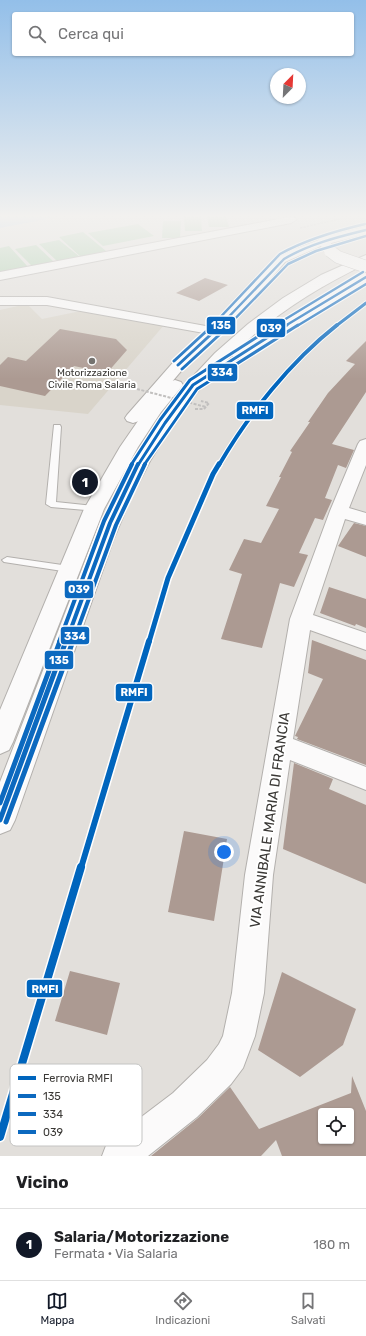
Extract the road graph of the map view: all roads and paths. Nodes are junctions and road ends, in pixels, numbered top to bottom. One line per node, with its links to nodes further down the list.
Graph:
1 (26, 271): 6 (street)
2 (271, 271): 8 (street)
3 (333, 271): 15 (main road)
4 (353, 271): 9 (main road)
5 (358, 271): 9 (main road)
6 (0, 276)
7 (0, 301): 8 (street)
8 (214, 332): 12 (street)
9 (193, 385): 25 (main road)
10 (137, 389): 11 (path, bridge)
11 (206, 407)
12 (133, 418): 15 (main road)
13 (57, 427): 15 (lane)
14 (366, 444): 16 (street, VIA ANNIBALE MARIA DI FRANCIA)
15 (94, 509): 19 (main road)
16 (339, 511): 17 (street); 20 (street, VIA ANNIBALE MARIA DI FRANCIA)
17 (366, 519)
18 (7, 560): 19 (lane)
19 (69, 569): 22 (main road)
20 (302, 619): 21 (street); 23 (street, VIA ANNIBALE MARIA DI FRANCIA)
21 (366, 642)
22 (0, 742)
23 (281, 745): 24 (street); 26 (street, VIA ANNIBALE MARIA DI FRANCIA)
24 (366, 779)
25 (0, 820)
26 (142, 1139)
27 (133, 1146): 28 (street, VIA ANNIBALE MARIA DI FRANCIA)
28 (120, 1156)

